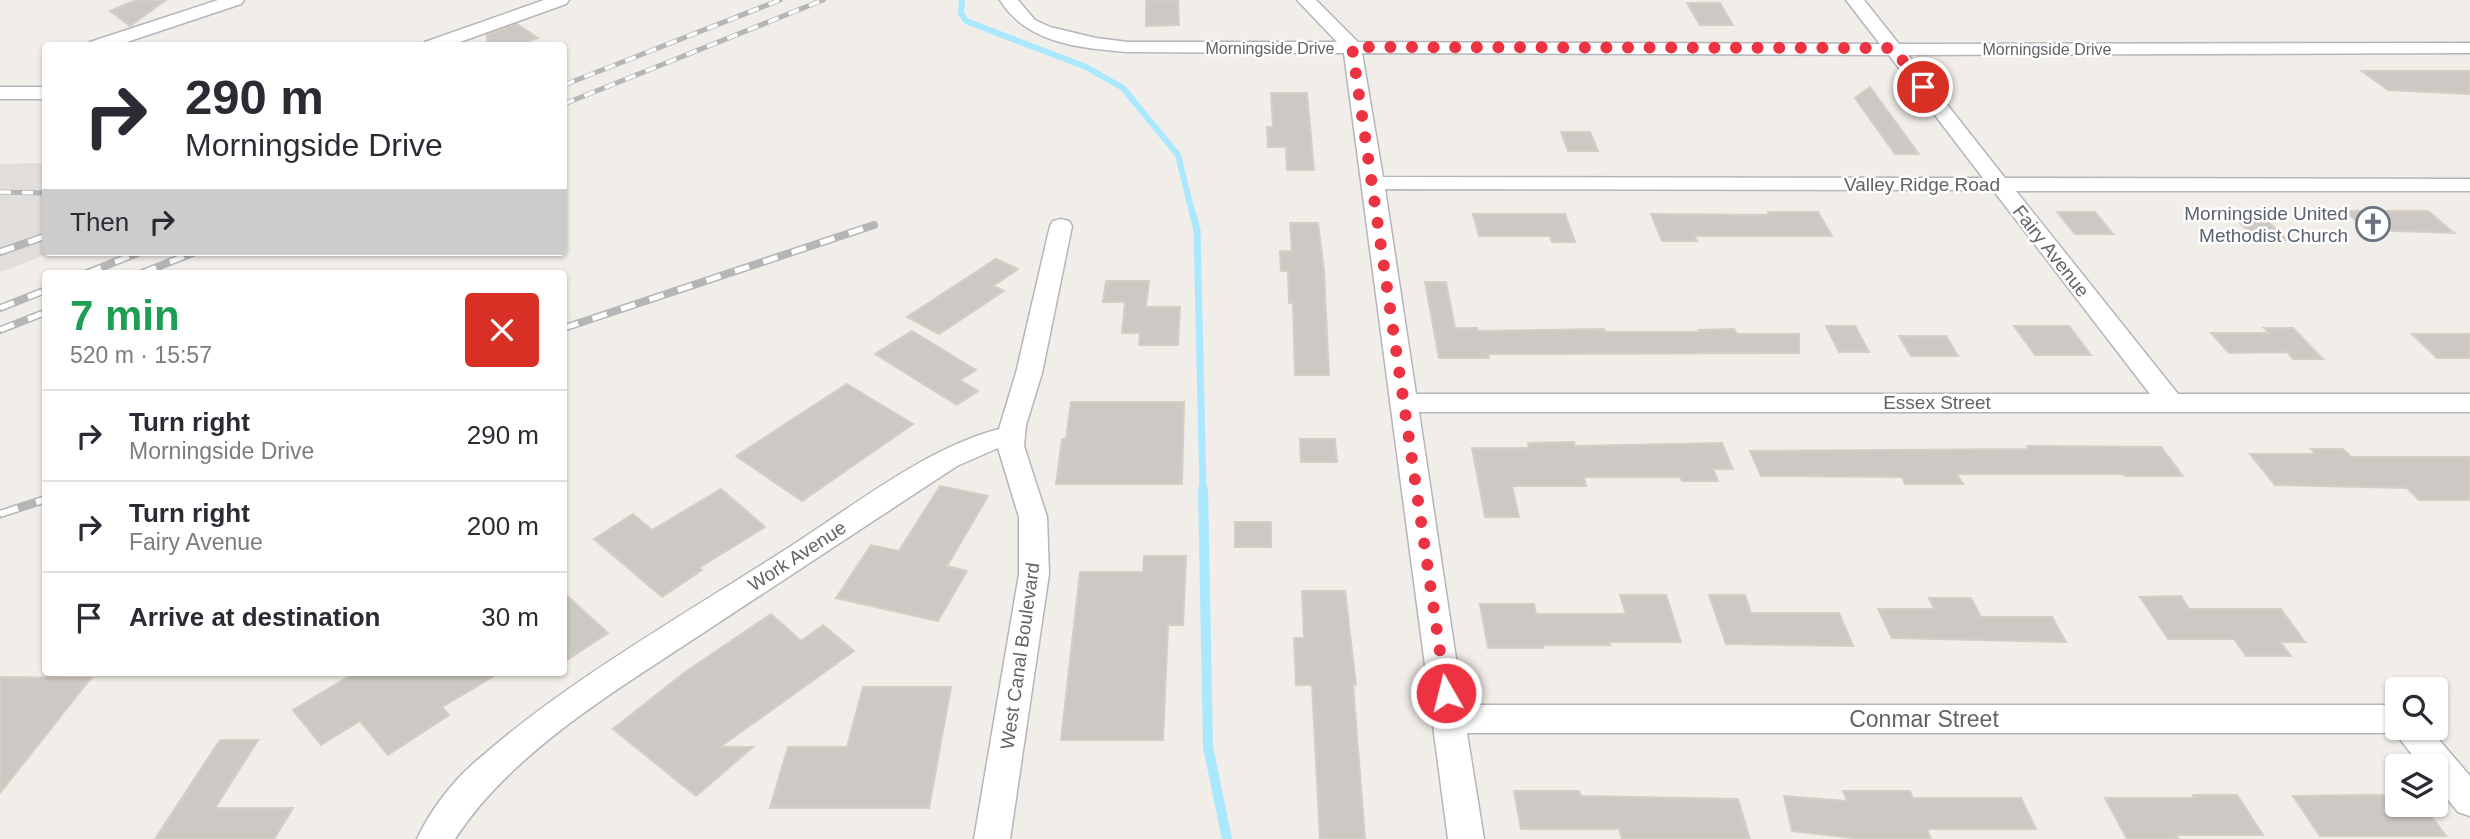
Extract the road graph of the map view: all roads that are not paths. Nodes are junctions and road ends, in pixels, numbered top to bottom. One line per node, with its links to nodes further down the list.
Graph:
1 (234, 0): 6 (street)
2 (560, 0): 7 (street)
3 (1009, 0): 8 (street, Morningside Drive)
4 (1306, 0): 8 (street)
5 (1855, 0): 9 (street, Fairy Avenue)
6 (108, 42)
7 (442, 42)
8 (1352, 47): 9 (street, Morningside Drive); 14 (street)
9 (1893, 48): 10 (street, Morningside Drive); 15 (street, Fairy Avenue)
10 (2470, 48)
11 (42, 74): 12 (street)
12 (8, 93): 13 (street)
13 (42, 93)
14 (1373, 183): 15 (street, Valley Ridge Road); 18 (street)
15 (1999, 184): 16 (street, Valley Ridge Road); 19 (street, Fairy Avenue)
16 (2470, 185)
17 (1061, 226): 21 (street)
18 (1404, 402): 19 (street, Essex Street); 22 (street)
19 (2170, 402): 20 (street, Essex Street)
20 (2470, 403)
21 (1012, 435): 26 (street, Work Avenue); 27 (street, West Canal Boulevard)
22 (1450, 719): 23 (street, Conmar Street); 28 (street)
23 (2385, 719)
24 (2419, 740): 25 (street)
25 (2470, 802)
26 (435, 839)
27 (992, 839)
28 (1466, 839)

